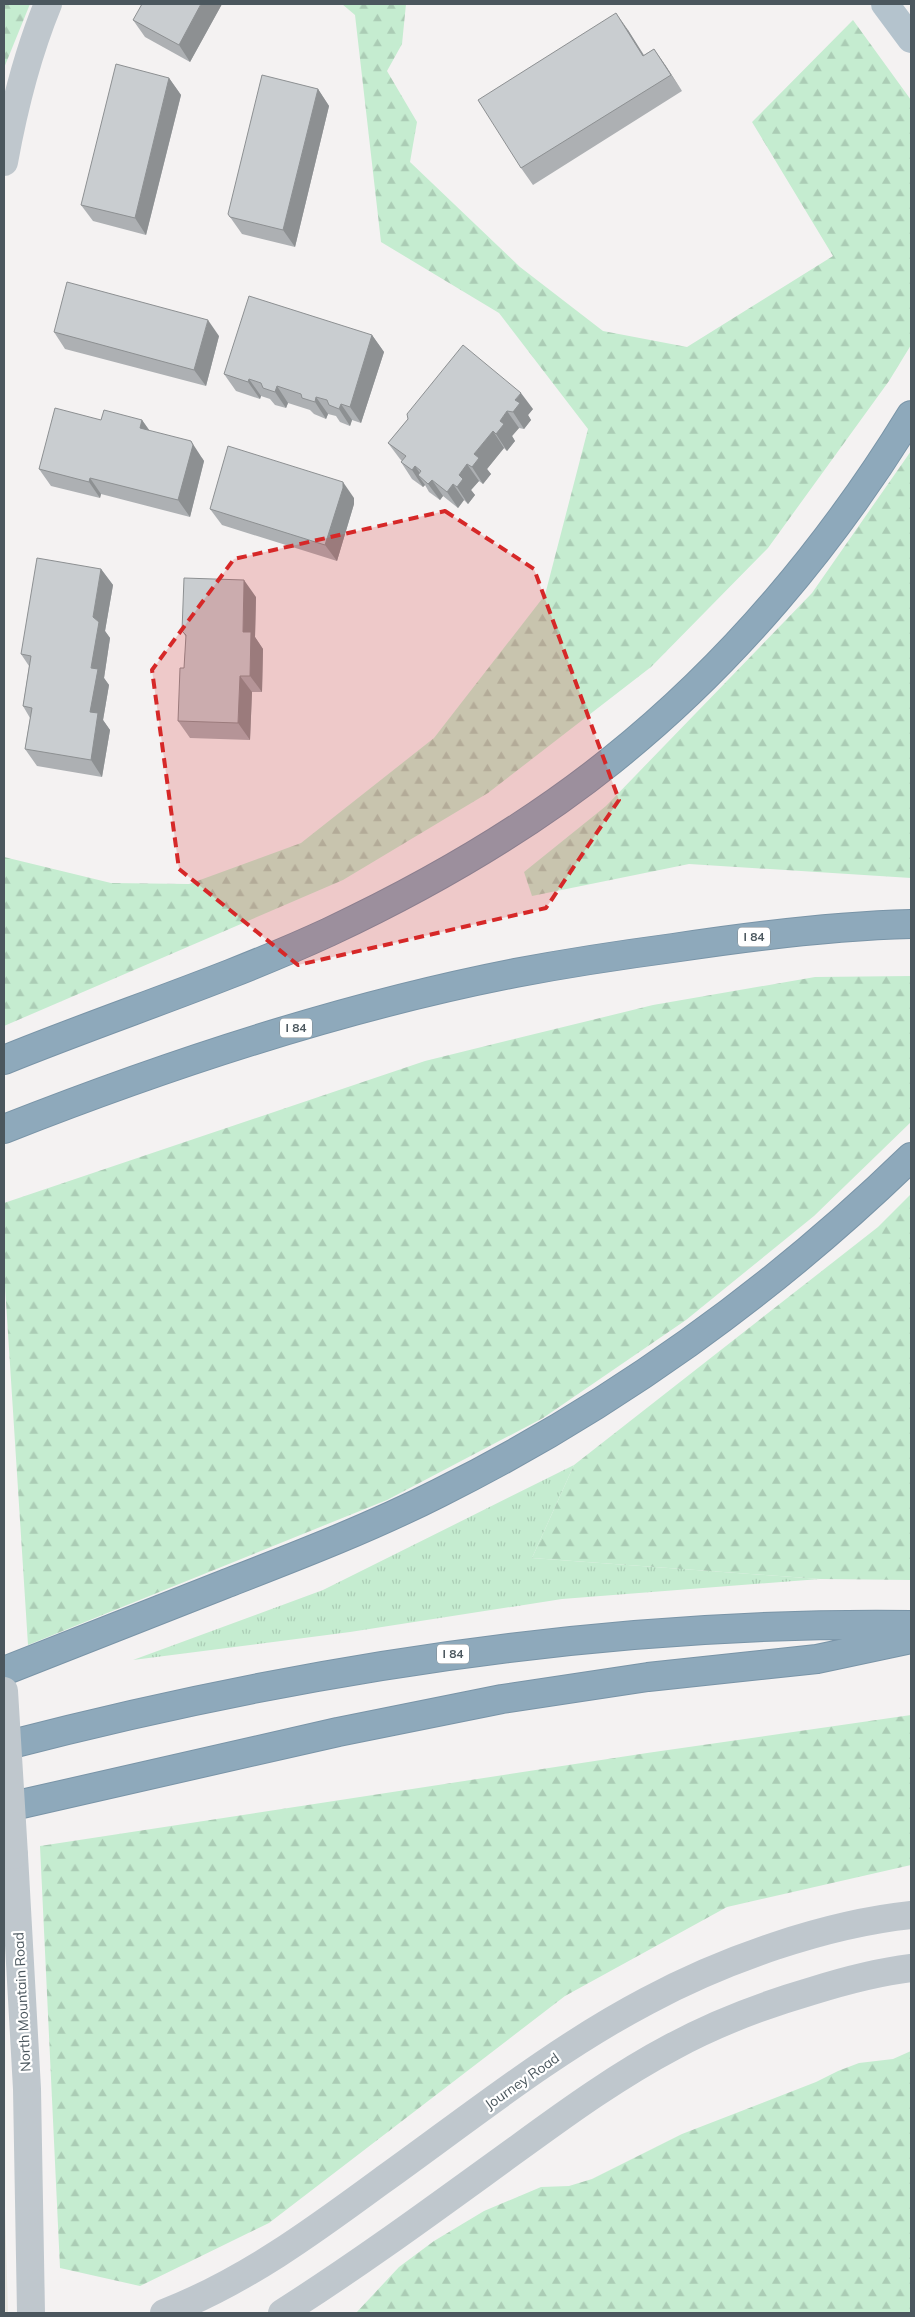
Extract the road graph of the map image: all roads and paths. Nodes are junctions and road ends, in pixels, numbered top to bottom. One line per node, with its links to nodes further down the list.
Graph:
1 (48, 4): 4 (street)
2 (885, 4): 3 (main road)
3 (911, 39)
4 (4, 162)
5 (911, 414): 7 (highway)
6 (911, 924): 8 (highway, I 84)
7 (4, 1060)
8 (4, 1129)
9 (911, 1157): 12 (highway)
10 (911, 1625): 14 (highway, I 84)
11 (911, 1638): 15 (highway)
12 (4, 1671)
13 (4, 1692): 18 (street, North Mountain Road, bridge)
14 (4, 1746)
15 (4, 1808)
16 (911, 1916): 19 (street, Journey Road)
17 (911, 1968): 20 (street)
18 (31, 2313)
19 (164, 2313)
20 (282, 2313)

